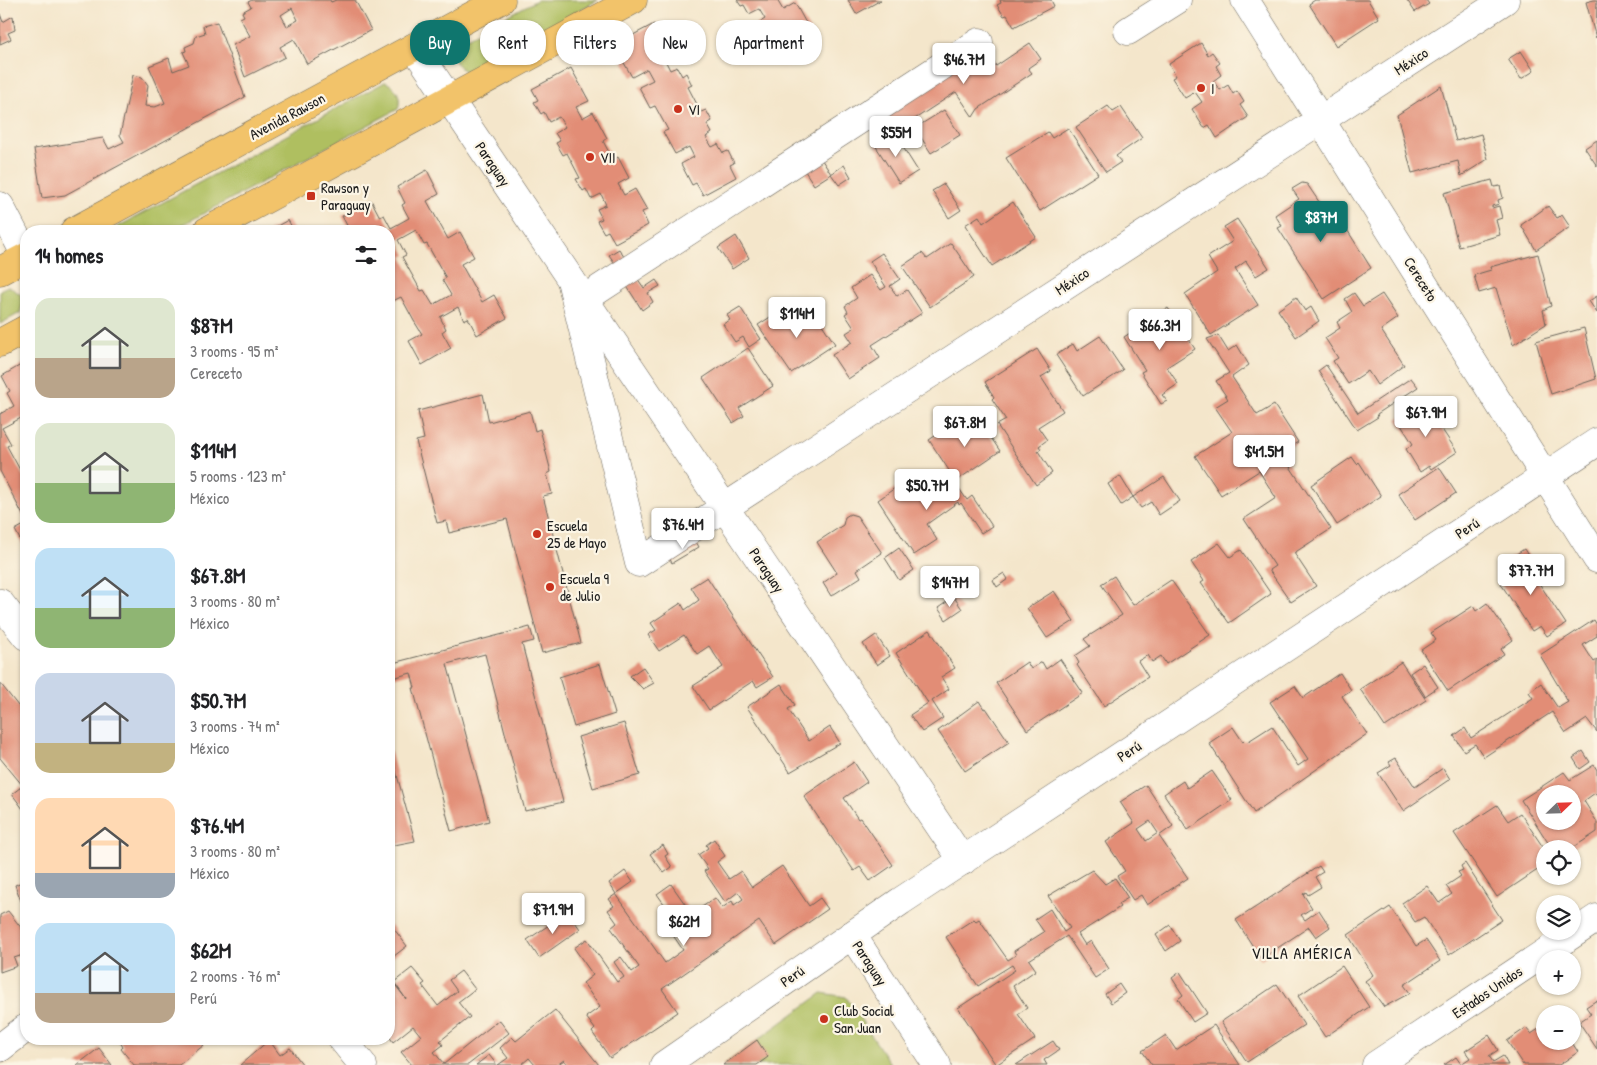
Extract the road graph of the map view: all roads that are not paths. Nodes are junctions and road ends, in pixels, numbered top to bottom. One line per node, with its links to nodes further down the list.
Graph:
1 (501, 0): 6 (main road, Avenida Rawson)
2 (633, 0): 11 (main road)
3 (1177, 0): 7 (street)
4 (1245, 0): 12 (street, Cereceto)
5 (1505, 0): 12 (street, México)
6 (464, 20)
7 (1128, 31)
8 (979, 42): 19 (street)
9 (410, 49): 14 (main road, Avenida Rawson)
10 (426, 65): 11 (street, Paraguay)
11 (449, 99): 15 (main road); 19 (street, Paraguay)
12 (1320, 120): 23 (street, Cereceto); 24 (street, México)
13 (0, 206): 16 (street)
14 (85, 225)
15 (218, 225)
16 (20, 245)
17 (20, 260): 18 (main road)
18 (0, 271)
19 (578, 290): 24 (street, Paraguay); 26 (street, Paraguay)
20 (20, 332): 21 (main road)
21 (0, 343)
22 (1597, 442): 23 (street, Perú)
23 (1545, 476): 25 (street, Cereceto); 29 (street, Perú)
24 (724, 507): 26 (street, México); 29 (street, Paraguay)
25 (1597, 558)
26 (639, 563)
27 (0, 603): 28 (street)
28 (20, 628)
29 (963, 861): 31 (street, Perú)
30 (1597, 918): 38 (street, Estados Unidos)
31 (852, 936): 36 (street, Perú); 37 (street, Paraguay)
32 (20, 1033): 34 (street)
33 (347, 1045): 35 (street)
34 (0, 1048)
35 (363, 1065)
36 (664, 1065)
37 (937, 1065)
38 (1376, 1065)

